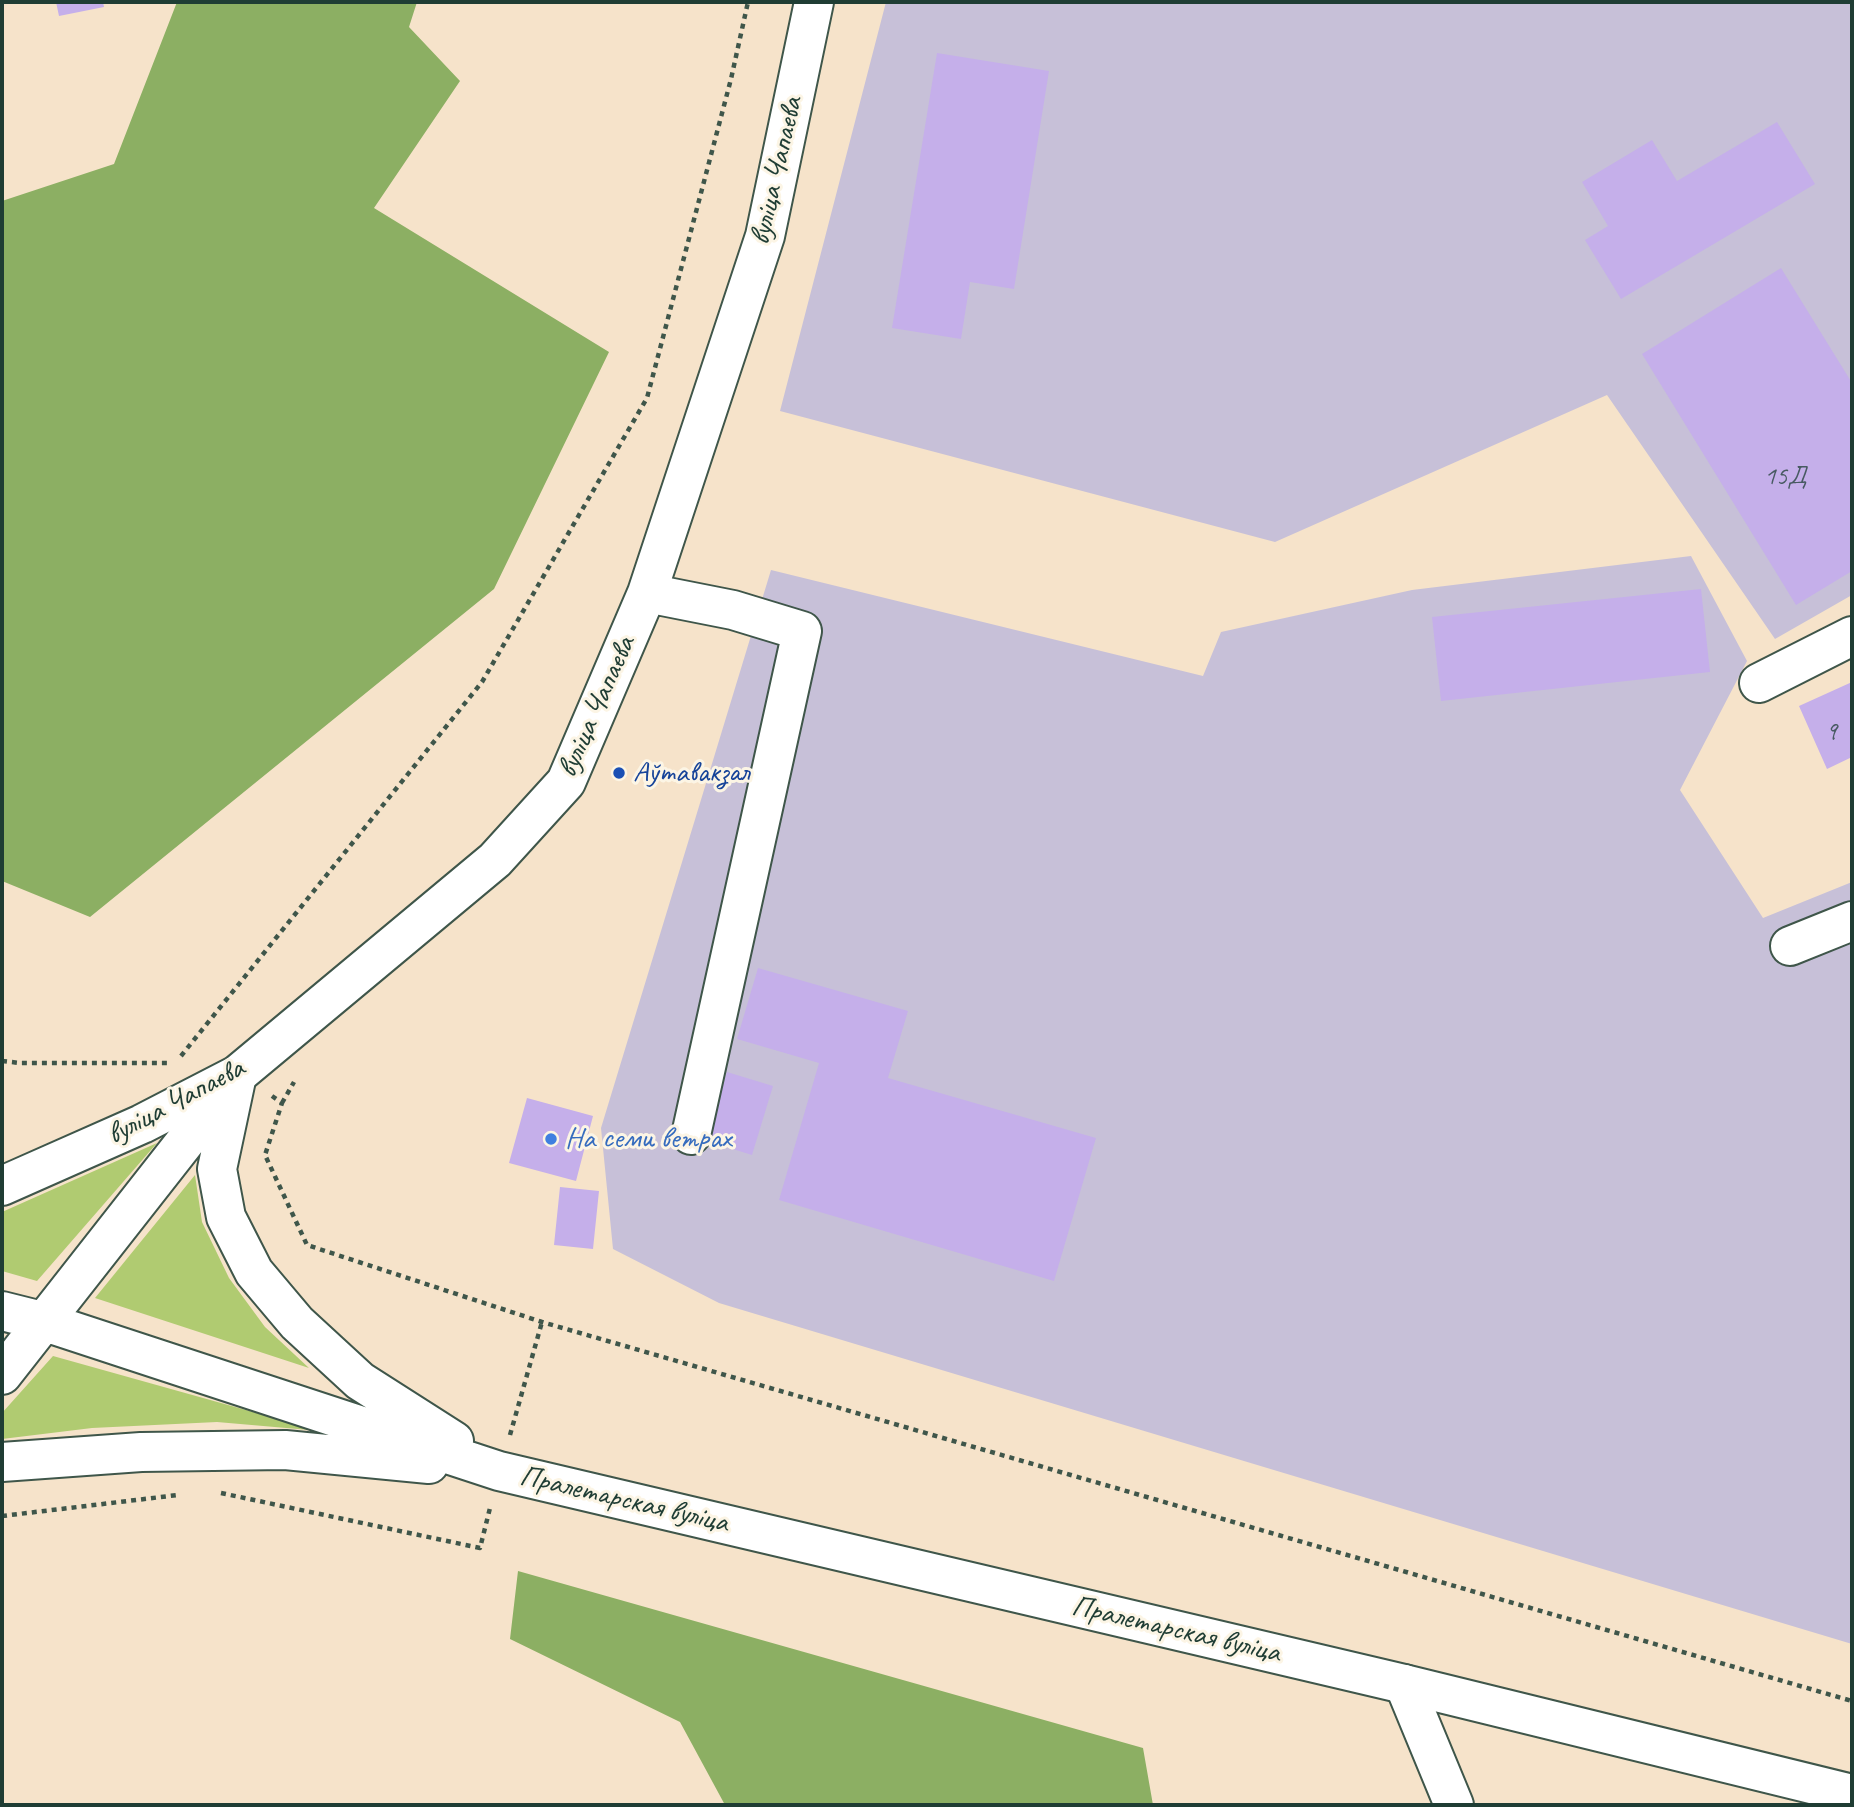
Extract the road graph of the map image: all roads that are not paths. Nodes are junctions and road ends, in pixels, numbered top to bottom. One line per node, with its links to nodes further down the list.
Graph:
1 (814, 2): 2 (main road, вуліца Чапаева)
2 (647, 593): 7 (main road, вуліца Чапаева); 8 (main road)
3 (1852, 636): 4 (main road)
4 (1759, 683)
5 (1852, 921): 6 (main road)
6 (1790, 946)
7 (237, 1075): 9 (main road, вуліца Чапаева); 11 (main road); 14 (main road)
8 (691, 1135)
9 (2, 1186)
10 (2, 1311): 11 (main road, Пралетарская вуліца)
11 (42, 1321): 12 (main road); 14 (main road, Пралетарская вуліца)
12 (2, 1375)
13 (2, 1462): 14 (main road, Пралетарская вуліца)
14 (499, 1471): 15 (main road, Пралетарская вуліца)
15 (1404, 1684): 16 (main road, Пралетарская вуліца); 17 (main road)
16 (1852, 1794)
17 (1454, 1805)

